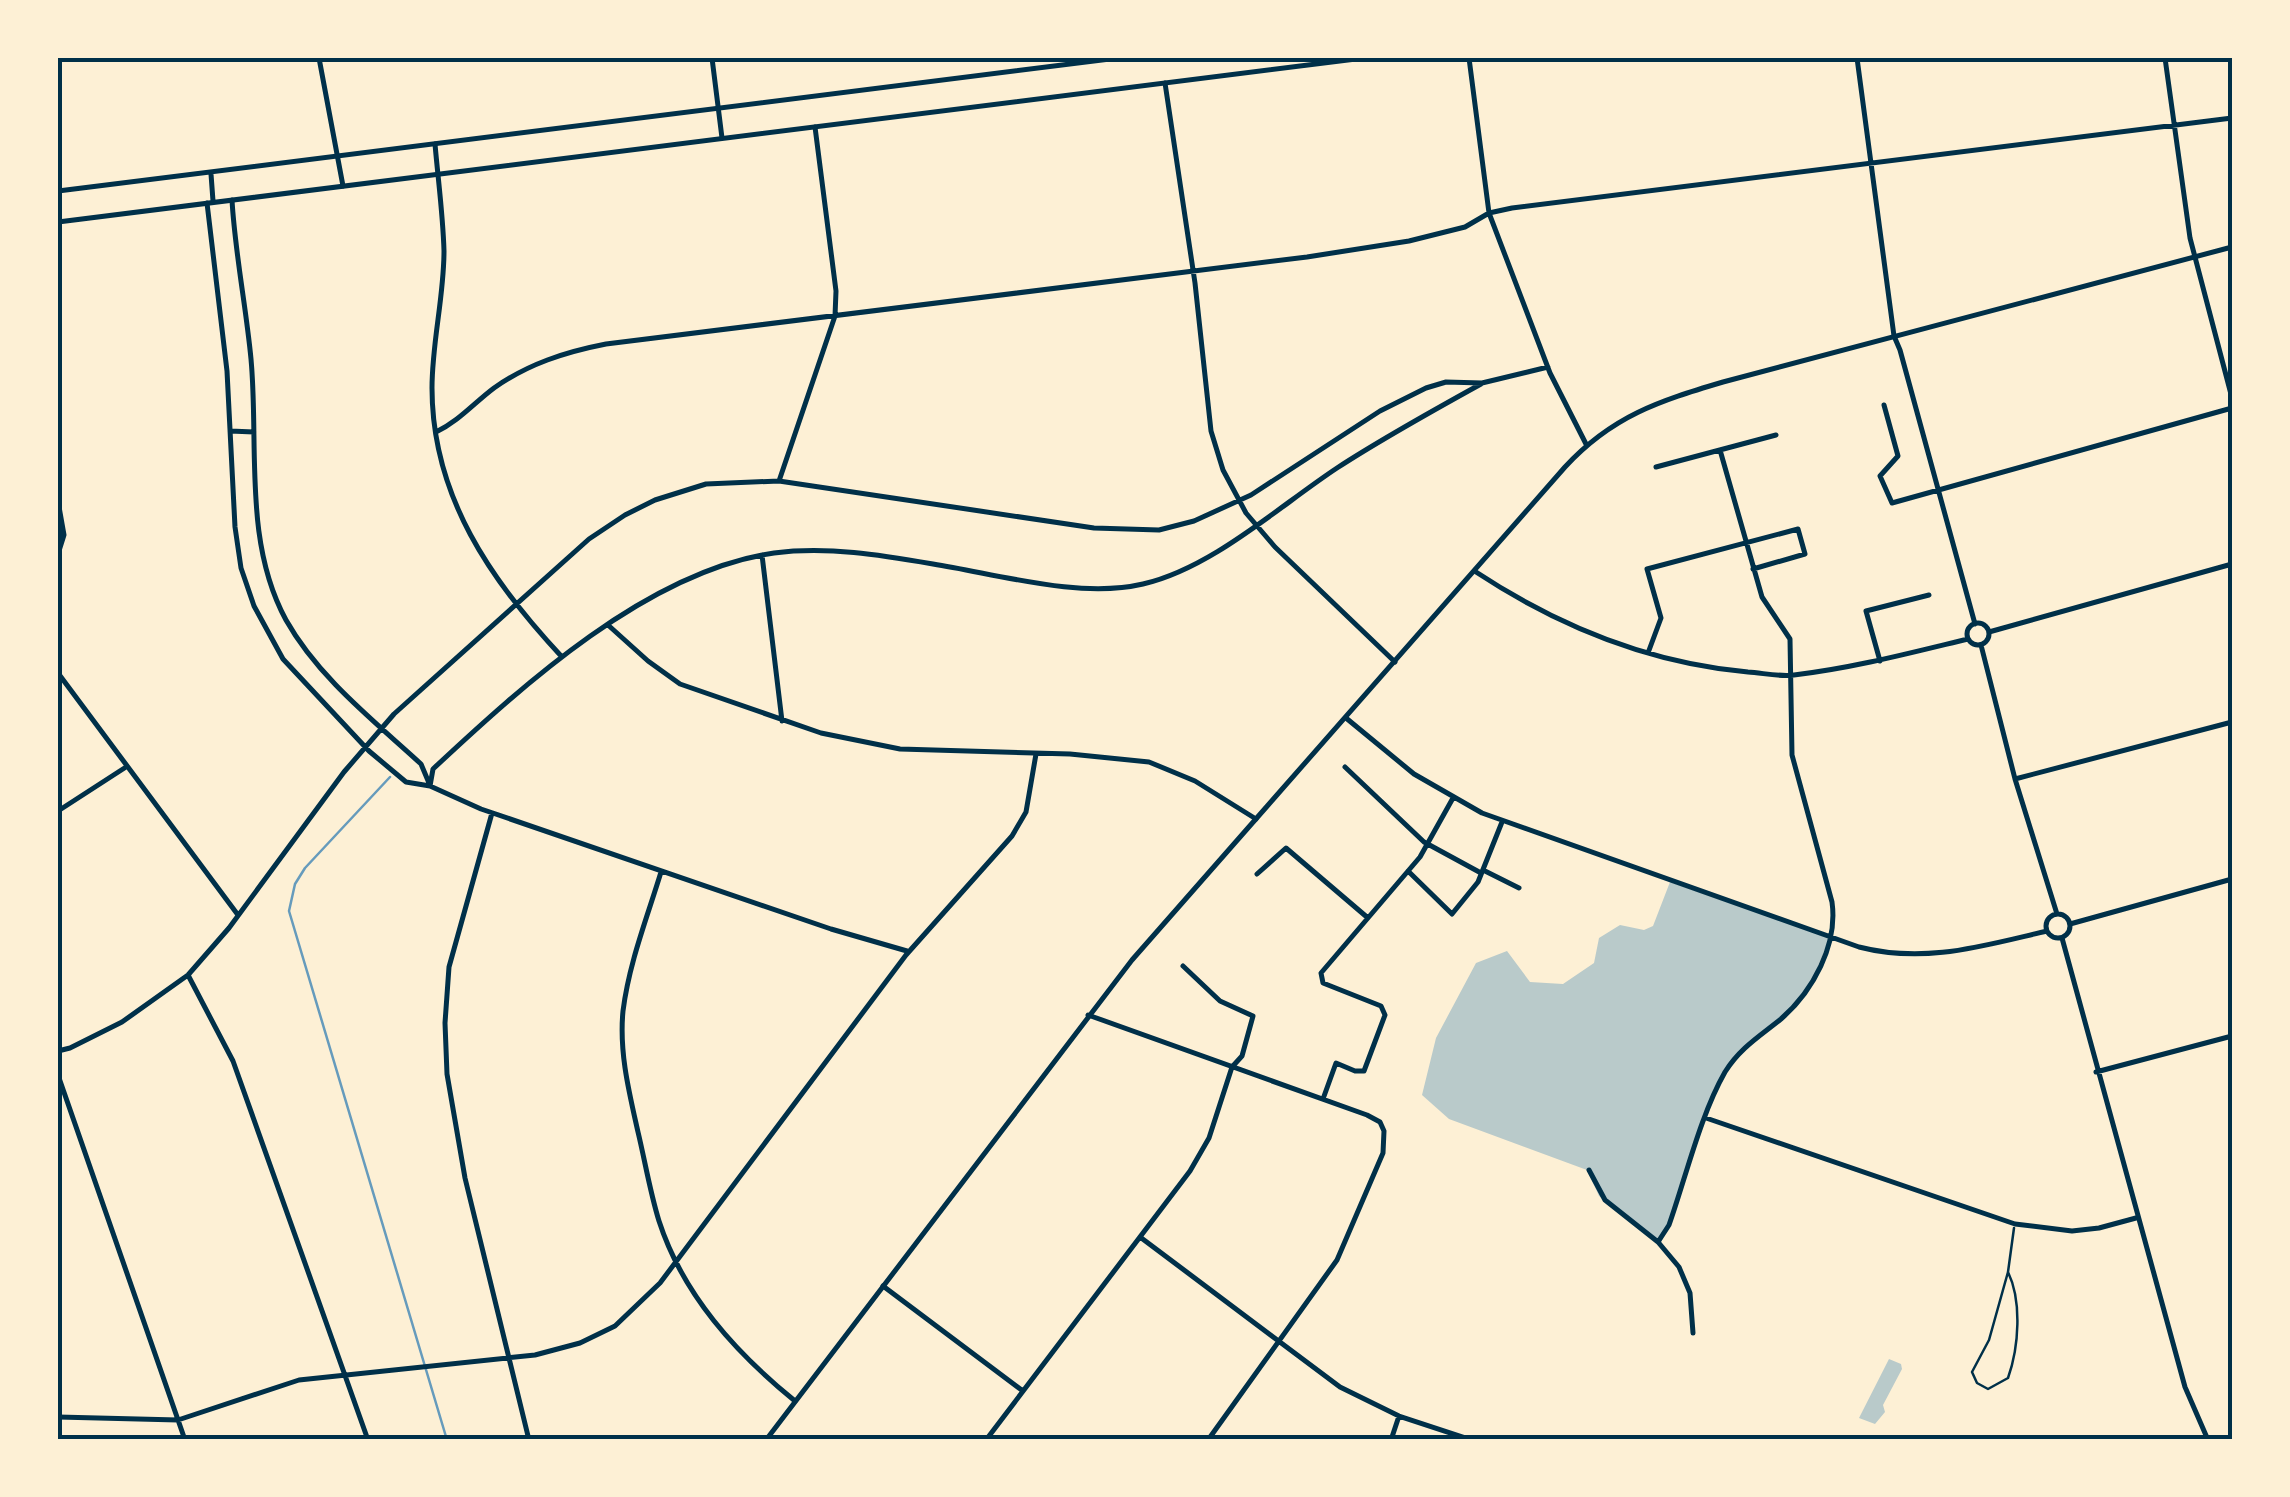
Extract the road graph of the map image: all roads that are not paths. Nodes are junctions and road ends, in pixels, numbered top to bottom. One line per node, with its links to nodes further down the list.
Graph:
1 (319, 58): 17 (street)
2 (712, 58): 11 (street)
3 (1118, 58): 11 (street)
4 (1291, 58): 9 (street)
5 (1364, 58): 9 (street)
6 (1469, 58): 25 (street)
7 (1858, 58): 18 (street)
8 (2164, 58): 13 (street)
9 (1291, 67): 10 (street)
10 (1165, 82): 14 (street); 29 (street)
11 (719, 108): 15 (street); 16 (street)
12 (2232, 118): 13 (street)
13 (2174, 126): 18 (street); 28 (street)
14 (815, 127): 15 (street); 30 (street)
15 (722, 138): 20 (street)
16 (435, 144): 17 (street); 20 (street)
17 (338, 156): 19 (street); 21 (street)
18 (1870, 163): 25 (street); 31 (street)
19 (211, 174): 22 (street); 24 (street)
20 (437, 174): 21 (street); 39 (street)
21 (343, 186): 23 (street)
22 (58, 191)
23 (232, 200): 24 (street); 38 (street)
24 (210, 203): 26 (street); 37 (street)
25 (1489, 213): 29 (street); 32 (street)
26 (58, 222)
27 (2232, 247): 28 (street)
28 (2195, 257): 31 (street); 34 (street)
29 (1193, 270): 30 (street); 47 (street)
30 (834, 316): 39 (street); 44 (street)
31 (1894, 336): 41 (street); 45 (street)
32 (1548, 367): 33 (street); 41 (street)
33 (1482, 384): 47 (street); 48 (street)
34 (2232, 398)
35 (1884, 404): 45 (street)
36 (2232, 408): 45 (street)
37 (230, 431): 38 (street); 72 (street)
38 (254, 432): 71 (street)
39 (436, 432): 56 (street)
40 (1776, 435): 42 (street)
41 (1586, 444): 54 (street)
42 (1720, 450): 43 (street); 49 (street)
43 (1656, 468)
44 (779, 481): 47 (street); 56 (street)
45 (1936, 488): 57 (street)
46 (58, 501): 50 (street)
47 (1239, 501): 48 (street)
48 (1256, 524): 51 (street); 65 (street)
49 (1746, 544): 53 (street); 53 (street); 62 (street)
50 (58, 554)
51 (762, 555): 58 (street); 69 (street)
52 (2232, 564): 59 (street)
53 (1753, 569): 67 (street)
54 (1476, 572): 62 (street); 65 (street)
55 (1928, 596): 64 (street)
56 (515, 603): 63 (street); 71 (street)
57 (1975, 624): 59 (street); 60 (street)
58 (608, 625): 63 (street); 69 (street)
59 (1989, 632): 61 (street)
60 (1968, 639): 61 (street); 64 (street)
61 (1981, 645): 76 (street)
62 (1648, 653): 67 (street)
63 (563, 658): 77 (street)
64 (1880, 661): 67 (street)
65 (1395, 662): 68 (street)
66 (58, 673): 75 (street)
67 (1790, 676): 95 (street)
68 (1346, 718): 78 (street); 81 (street)
69 (782, 720): 73 (street)
70 (2232, 722): 76 (street)
71 (381, 728): 72 (street); 77 (street)
72 (365, 746): 77 (street); 91 (street)
73 (1036, 754): 81 (street); 97 (street)
74 (1345, 767): 83 (street)
75 (126, 768): 79 (street); 91 (street)
76 (2015, 779): 90 (street)
77 (430, 786): 80 (street)
78 (1452, 798): 82 (street); 83 (street)
79 (58, 810)
80 (492, 812): 84 (street); 118 (street)
81 (1256, 819): 100 (street)
82 (1503, 822): 86 (street); 95 (street)
83 (1428, 844): 85 (street); 86 (street)
84 (661, 871): 97 (street); 113 (street)
85 (1408, 871): 86 (street); 92 (street)
86 (1482, 872): 89 (street)
87 (1256, 874): 92 (street)
88 (2232, 879): 93 (street)
89 (1519, 888)
90 (2056, 914): 93 (street); 94 (street)
91 (238, 915): 99 (street)
92 (1368, 918): 106 (street)
93 (2070, 924): 96 (street)
94 (2046, 931): 95 (street); 96 (street)
95 (1830, 937): 107 (street)
96 (2062, 938): 104 (street)
97 (908, 952): 113 (street)
98 (1183, 966): 103 (street)
99 (188, 975): 102 (street); 119 (street)
100 (1088, 1015): 103 (street); 115 (street)
101 (2232, 1036): 104 (street)
102 (58, 1051)
103 (1232, 1068): 106 (street); 111 (street)
104 (2096, 1072): 109 (street)
105 (58, 1075): 124 (street)
106 (1323, 1100): 117 (street)
107 (1706, 1118): 110 (street); 112 (street)
108 (1589, 1170): 112 (street)
109 (2136, 1218): 110 (street); 133 (street)
110 (2014, 1224): 114 (lane)
111 (1140, 1237): 117 (street); 120 (street)
112 (1658, 1242): 116 (street)
113 (677, 1261): 118 (street); 121 (street)
114 (2008, 1272): 114 (lane)
115 (884, 1286): 120 (street); 121 (street)
116 (1694, 1334)
117 (1280, 1343): 123 (street); 130 (street)
118 (510, 1359): 119 (street); 127 (street)
119 (346, 1374): 124 (street); 126 (street)
120 (1023, 1391): 129 (street)
121 (794, 1401): 128 (street)
122 (58, 1416): 124 (street)
123 (1399, 1416): 131 (street); 132 (street)
124 (178, 1420): 125 (street)
125 (185, 1440)
126 (368, 1440)
127 (529, 1440)
128 (766, 1440)
129 (986, 1440)
130 (1208, 1440)
131 (1391, 1440)
132 (1472, 1440)
133 (2208, 1440)

